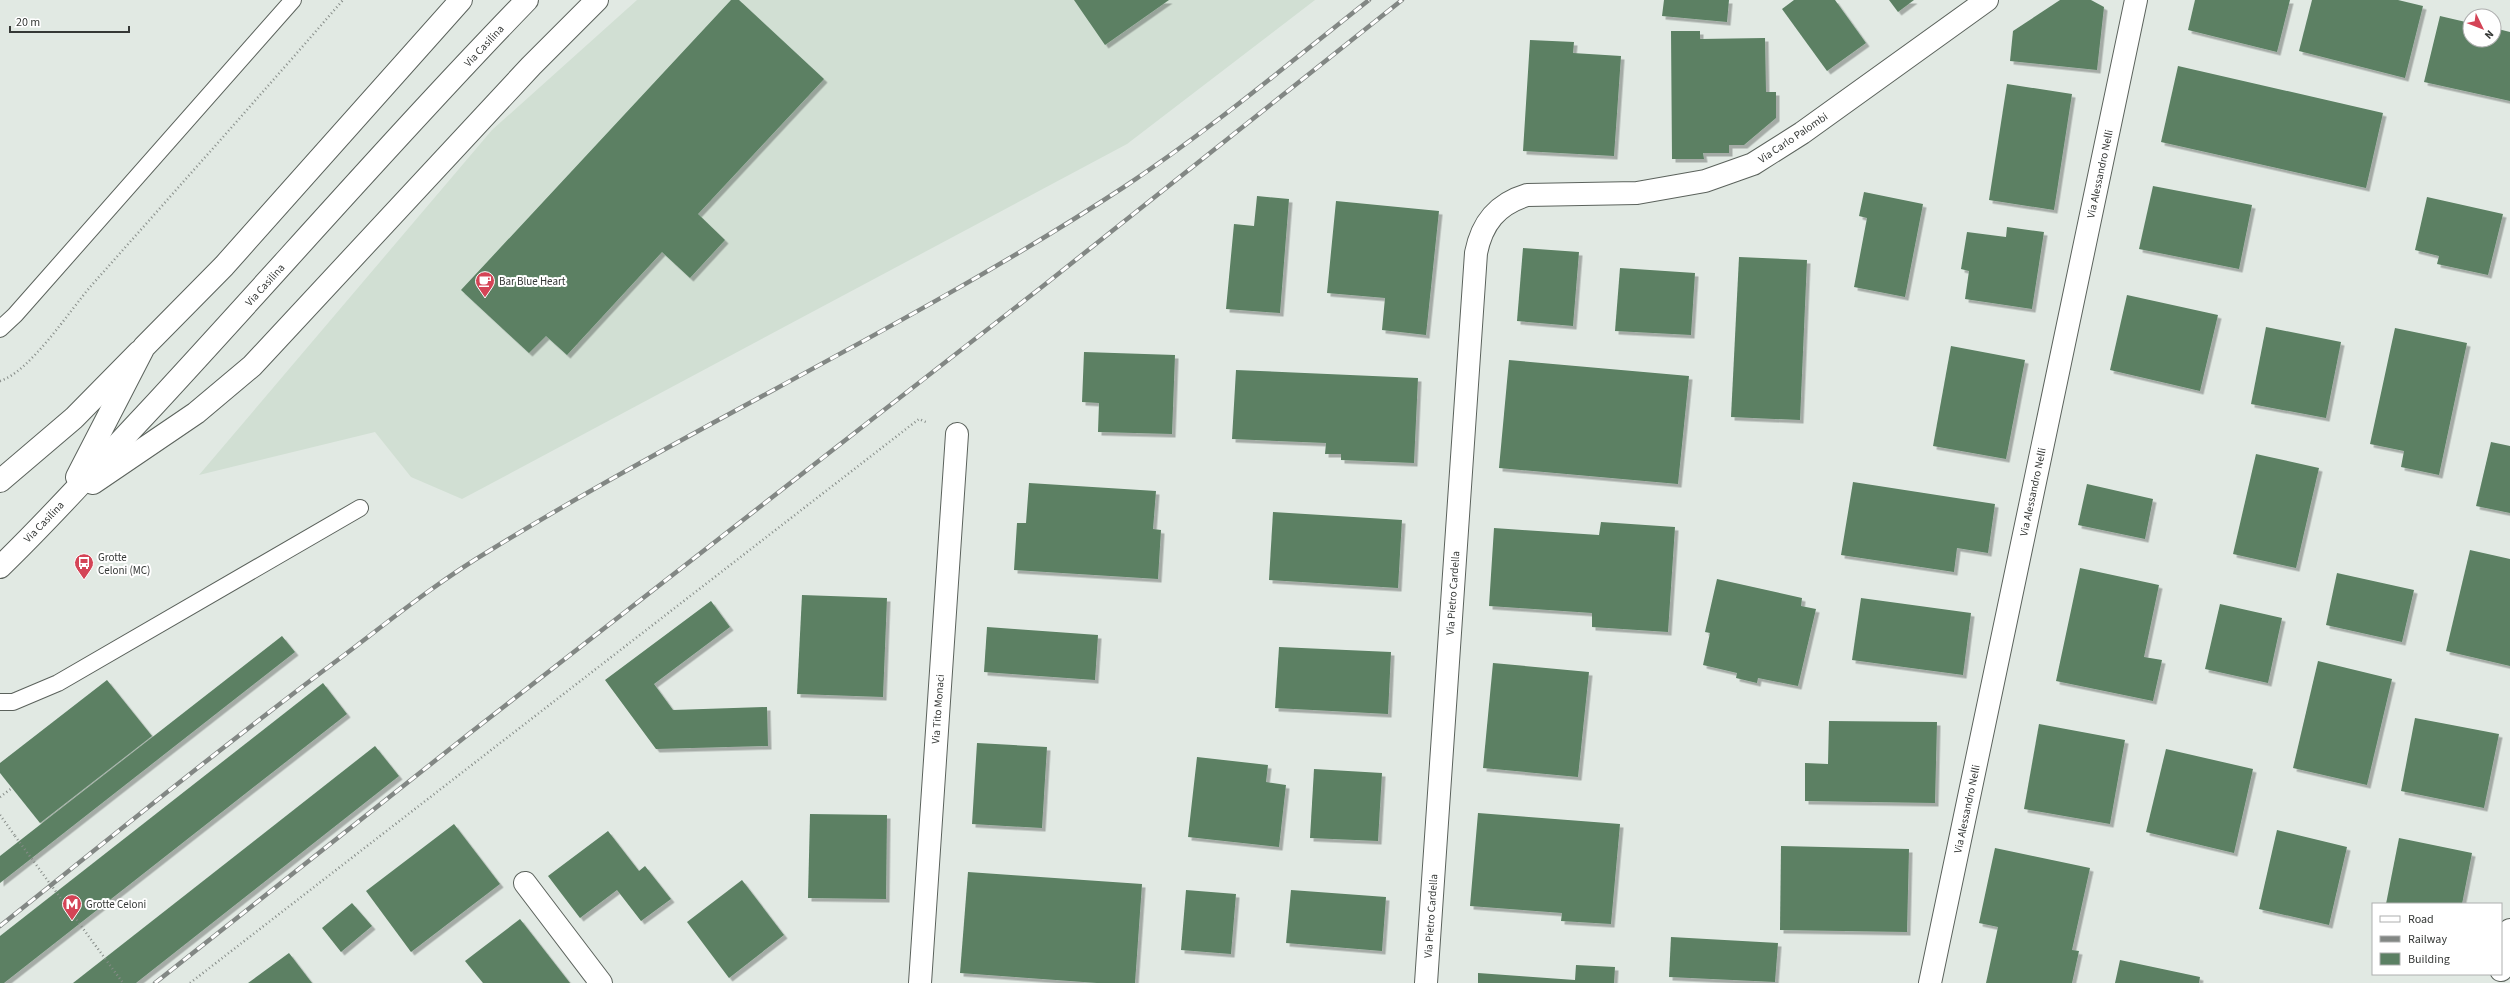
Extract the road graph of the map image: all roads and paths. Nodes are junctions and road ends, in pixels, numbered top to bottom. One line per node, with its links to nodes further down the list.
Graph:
1 (293, 0): 9 (lane)
2 (343, 0): 11 (path)
3 (461, 0): 10 (street)
4 (527, 0): 14 (street, Via Casilina)
5 (597, 0): 14 (street)
6 (1987, 0): 8 (street, Via Carlo Palombi)
7 (2136, 0): 29 (street, Via Alessandro Nelli)
8 (1498, 209): 28 (street, Via Pietro Cardella)
9 (0, 329)
10 (144, 347): 13 (street); 14 (street)
11 (0, 381)
12 (957, 434): 25 (path); 27 (street, Via Tito Monaci)
13 (0, 481)
14 (65, 501): 16 (street, Via Casilina)
15 (360, 508): 17 (lane)
16 (0, 566)
17 (0, 702)
18 (12, 788): 19 (path)
19 (0, 797)
20 (0, 815): 24 (path, bridge)
21 (525, 884): 26 (street)
22 (2510, 930): 23 (street)
23 (2502, 966)
24 (123, 983)
25 (190, 983)
26 (601, 983)
27 (920, 983)
28 (1426, 983)
29 (1930, 983)

